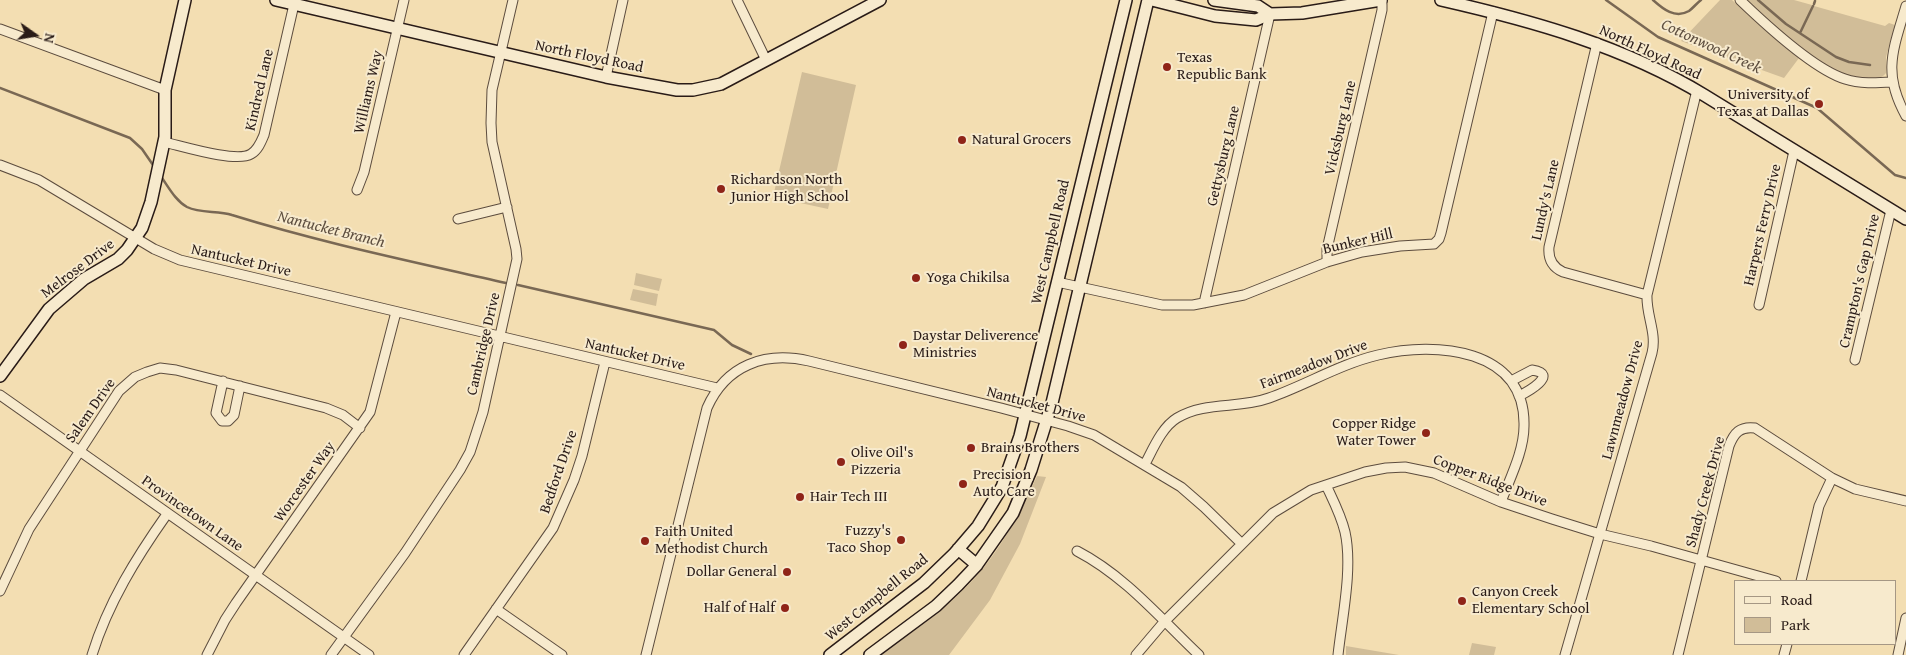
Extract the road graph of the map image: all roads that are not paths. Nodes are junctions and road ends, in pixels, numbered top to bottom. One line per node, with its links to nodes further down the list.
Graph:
1 (185, 0): 26 (street, Melrose Drive)
2 (276, 0): 15 (street, North Floyd Road)
3 (404, 0): 19 (street, Williams Way)
4 (513, 0): 22 (street, Cambridge Drive)
5 (623, 0): 24 (street)
6 (738, 0): 23 (street)
7 (880, 0): 23 (street, North Floyd Road)
8 (1126, 0): 28 (street, West Campbell Road)
9 (1148, 0): 29 (street)
10 (1152, 0): 18 (street)
11 (1214, 0): 18 (street)
12 (1381, 0): 18 (street); 40 (street, Vicksburg Lane)
13 (1442, 0): 17 (street, North Floyd Road)
14 (1740, 0): 25 (street)
15 (295, 2): 19 (street, North Floyd Road); 31 (street, Kindred Lane)
16 (1906, 6): 25 (street)
17 (1492, 12): 21 (street, North Floyd Road); 40 (street, Bunker Hill)
18 (1270, 14): 44 (street, Gettysburg Lane)
19 (398, 28): 22 (street, North Floyd Road); 34 (street, Williams Way)
20 (0, 29): 26 (street)
21 (1597, 43): 27 (street, North Floyd Road); 43 (street, Lundy's Lane)
22 (501, 53): 24 (street, North Floyd Road); 35 (street, Cambridge Drive)
23 (766, 60): 24 (street, North Floyd Road)
24 (606, 77)
25 (1892, 82): 30 (street)
26 (165, 90): 31 (street, Melrose Drive)
27 (1697, 90): 32 (street, North Floyd Road); 43 (street, Lawnmeadow Drive)
28 (1101, 99): 29 (street); 41 (street, West Campbell Road)
29 (1122, 104): 42 (street)
30 (1906, 116)
31 (164, 142): 39 (street, Melrose Drive)
32 (1794, 151): 36 (street, North Floyd Road); 45 (street, Harpers Ferry Drive)
33 (0, 165): 39 (street, Nantucket Drive)
34 (357, 190)
35 (507, 207): 37 (street); 47 (street, Cambridge Drive)
36 (1891, 210): 38 (street, North Floyd Road); 48 (street, Crampton's Gap Drive)
37 (458, 219)
38 (1906, 219)
39 (136, 237): 46 (street, Nantucket Drive); 50 (street, Melrose Drive)
40 (1327, 262): 44 (street, Bunker Hill)
41 (1057, 282): 42 (street, Bunker Hill); 57 (street, West Campbell Road)
42 (1079, 287): 44 (street, Bunker Hill); 58 (street)
43 (1647, 295): 67 (street, Lawnmeadow Drive)
44 (1204, 303)
45 (1759, 305)
46 (396, 312): 47 (street, Nantucket Drive); 59 (street, Worcester Way)
47 (500, 337): 49 (street, Nantucket Drive); 80 (street, Cambridge Drive)
48 (1855, 360)
49 (605, 362): 54 (street, Nantucket Drive); 77 (street, Bedford Drive)
50 (0, 376)
51 (223, 381): 53 (street, Salem Drive); 53 (street); 60 (street, Salem Drive)
52 (1511, 381): 56 (street, Fairmeadow Drive); 56 (street); 61 (street, Fairmeadow Drive)
53 (240, 386): 59 (street, Salem Drive)
54 (717, 388): 57 (street, Nantucket Drive); 87 (street)
55 (0, 395): 60 (street, Provincetown Lane)
56 (1519, 396): 65 (street, Fairmeadow Drive)
57 (1026, 416): 58 (street, Nantucket Drive); 69 (street, West Campbell Road)
58 (1047, 421): 61 (street, Nantucket Drive); 72 (street)
59 (360, 428): 73 (street, Worcester Way)
60 (80, 452): 66 (street, Provincetown Lane); 76 (street, Salem Drive)
61 (1145, 464): 68 (street, Nantucket Drive)
62 (1832, 478): 64 (street, Shady Creek Drive); 71 (street, Shady Creek Drive); 75 (street)
63 (1326, 485): 65 (street, Copper Ridge Drive); 68 (street, Copper Ridge Drive); 92 (street)
64 (1906, 501)
65 (1501, 502): 67 (street, Copper Ridge Drive)
66 (167, 514): 73 (street, Provincetown Lane); 81 (street)
67 (1600, 534): 71 (street, Copper Ridge Drive); 93 (street, Lawnmeadow Drive)
68 (1242, 544): 79 (street, Copper Ridge Drive)
69 (958, 549): 72 (street); 88 (street, West Campbell Road)
70 (1077, 551): 79 (street)
71 (1702, 560): 74 (street, Copper Ridge Drive); 94 (street, Shady Creek Drive)
72 (977, 564): 89 (street)
73 (256, 576): 80 (street, Provincetown Lane); 82 (street, Worcester Way)
74 (1772, 580)
75 (1802, 580)
76 (0, 591)
77 (496, 609): 85 (street, Bedford Drive); 86 (street)
78 (1906, 618): 95 (street)
79 (1164, 622): 90 (street, Copper Ridge Drive); 91 (street)
80 (343, 637): 83 (street, Cambridge Drive); 84 (street, Provincetown Lane)
81 (92, 655)
82 (207, 655)
83 (331, 655)
84 (369, 655)
85 (464, 655)
86 (562, 655)
87 (646, 655)
88 (830, 655)
89 (870, 655)
90 (1136, 655)
91 (1199, 655)
92 (1338, 655)
93 (1565, 655)
94 (1678, 655)
95 (1898, 655)

